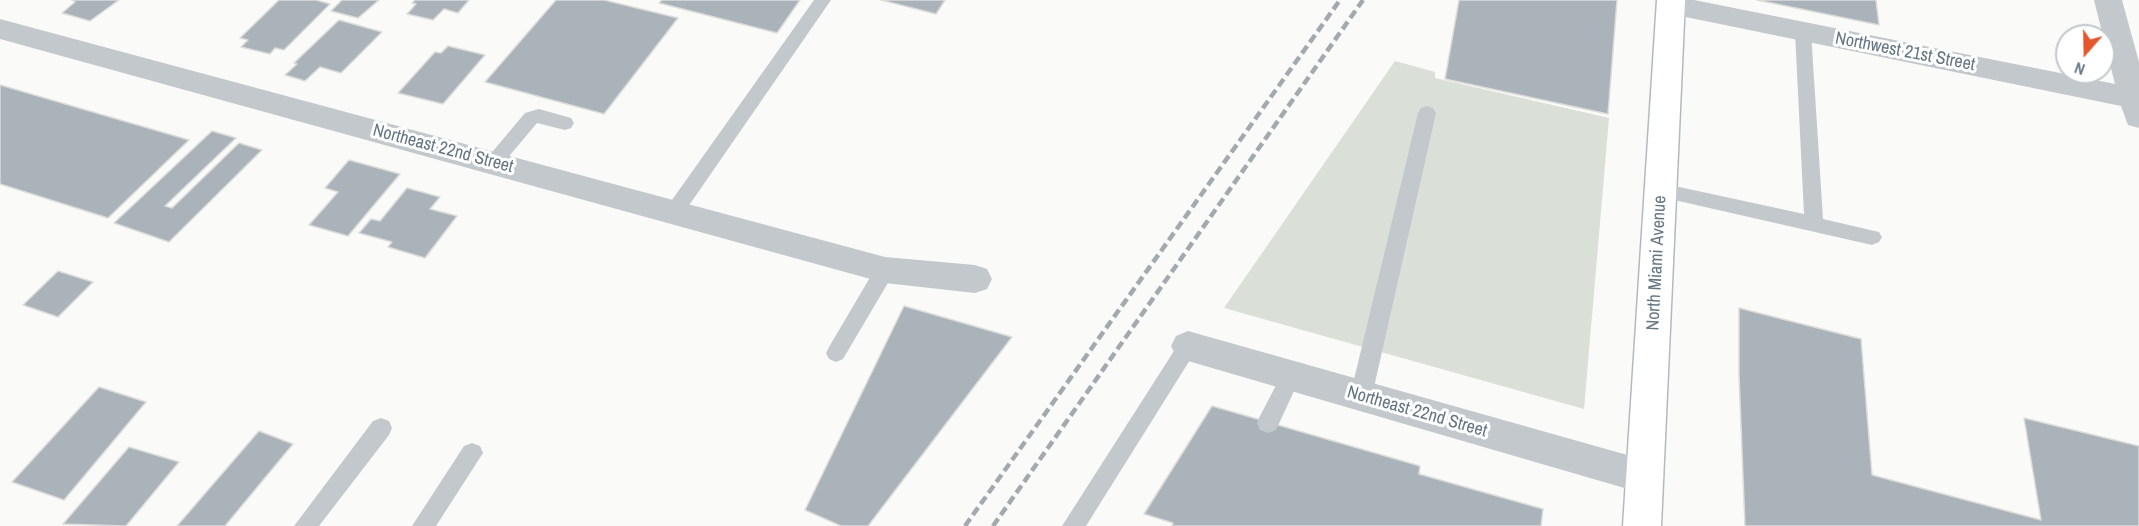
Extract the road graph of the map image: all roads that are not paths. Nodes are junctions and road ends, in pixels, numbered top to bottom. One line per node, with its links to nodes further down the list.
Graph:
1 (824, 0): 11 (lane)
2 (2108, 0): 6 (street)
3 (1671, 3): 5 (street, Northwest 21st Street); 10 (main road, North Miami Avenue)
4 (0, 29): 9 (street, Northeast 22nd Street)
5 (1803, 32): 6 (street, Northwest 21st Street); 12 (lane)
6 (2137, 105)
7 (1427, 114): 19 (lane)
8 (565, 123): 9 (lane)
9 (494, 162): 11 (street, Northeast 22nd Street)
10 (1661, 190): 12 (lane); 23 (main road, North Miami Avenue)
11 (674, 212): 14 (street, Northeast 22nd Street)
12 (1814, 224): 13 (lane)
13 (1872, 237)
14 (885, 270): 15 (street, Northeast 22nd Street); 17 (lane)
15 (975, 279)
16 (1188, 346): 18 (street, Northeast 22nd Street); 26 (lane)
17 (836, 353)
18 (1291, 376): 19 (street, Northeast 22nd Street); 20 (lane)
19 (1361, 396): 23 (street, Northeast 22nd Street)
20 (1268, 423)
21 (381, 428): 24 (lane)
22 (472, 453): 25 (lane)
23 (1645, 477): 27 (main road, North Miami Avenue)
24 (305, 526)
25 (423, 526)
26 (1073, 526)
27 (1642, 526)

